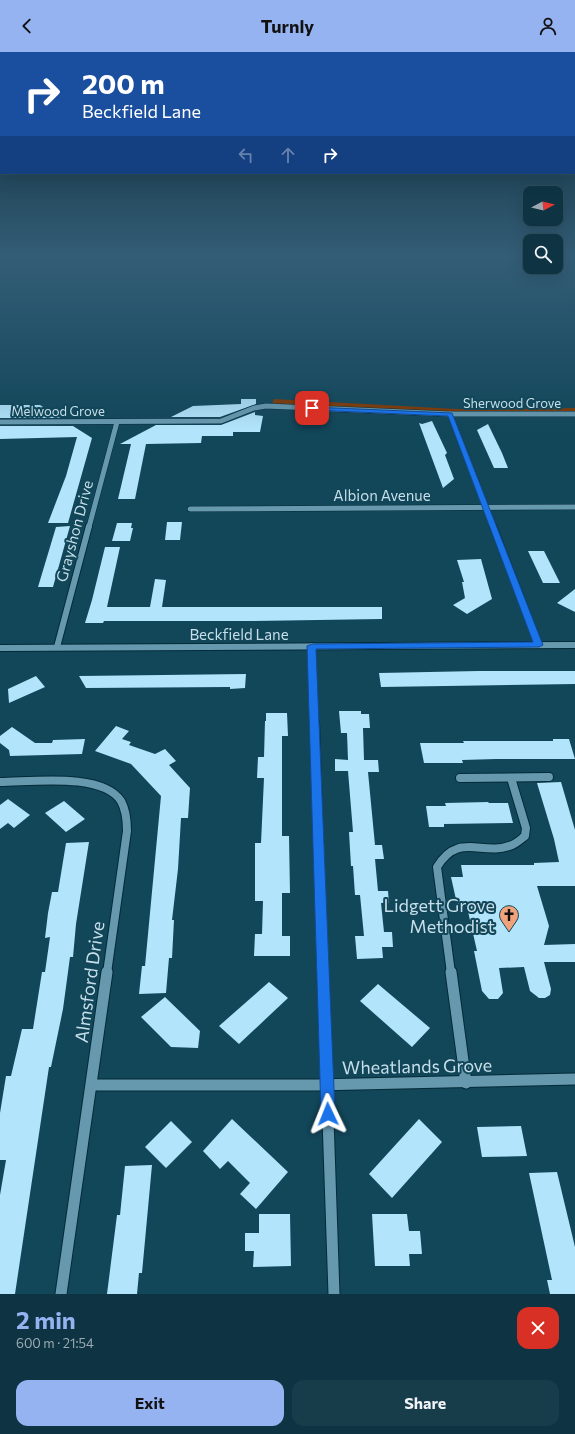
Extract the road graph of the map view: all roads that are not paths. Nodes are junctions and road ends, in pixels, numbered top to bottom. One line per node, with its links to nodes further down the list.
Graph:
1 (450, 414): 2 (street, Sherwood Grove); 4 (street, Sherwood Grove); 5 (street)
2 (575, 414)
3 (0, 422): 4 (street, Melwood Grove)
4 (117, 422): 11 (street, Grayshon Drive)
5 (486, 507): 6 (street, Albion Avenue); 7 (street, Albion Avenue); 9 (street)
6 (575, 507)
7 (190, 509)
8 (575, 644): 9 (street, Beckfield Lane)
9 (539, 645): 10 (street, Beckfield Lane)
10 (312, 646): 11 (street, Beckfield Lane); 19 (street)
11 (57, 647): 12 (street, Beckfield Lane)
12 (0, 648)
13 (549, 777): 15 (street)
14 (460, 778): 15 (street)
15 (511, 778): 18 (street)
16 (0, 782): 20 (street, Almsford Drive)
17 (575, 1079): 18 (street, Wheatlands Grove)
18 (466, 1083): 19 (street, Wheatlands Grove)
19 (327, 1085): 20 (street, Wheatlands Grove); 22 (street)
20 (92, 1086): 21 (street, Almsford Drive)
21 (61, 1294)
22 (334, 1294)

